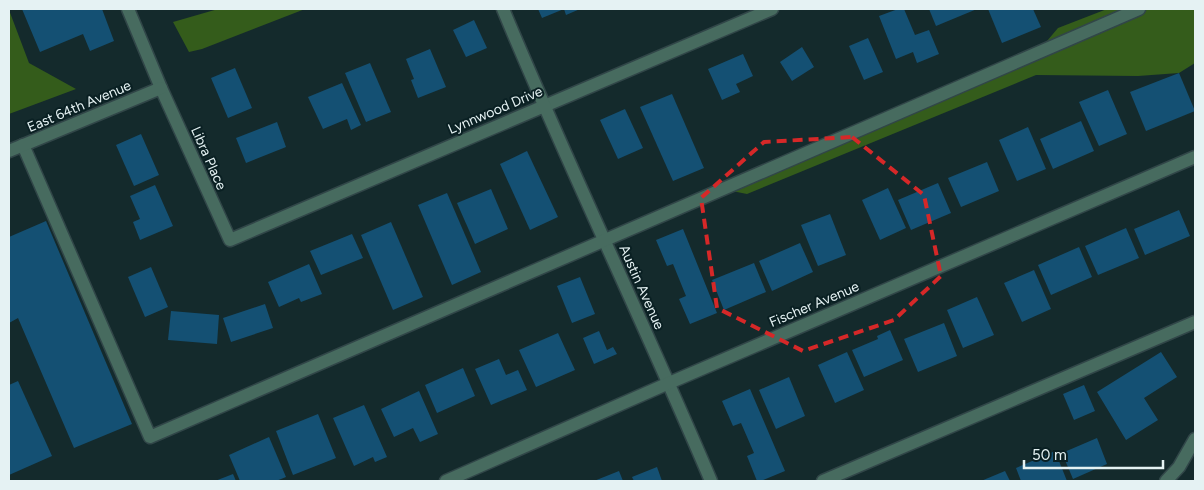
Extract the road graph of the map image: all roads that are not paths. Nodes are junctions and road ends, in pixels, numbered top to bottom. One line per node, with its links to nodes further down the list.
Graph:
1 (128, 9): 5 (street, Libra Place)
2 (503, 9): 6 (street, Austin Avenue)
3 (772, 9): 6 (street, Lynnwood Drive)
4 (1138, 9): 11 (street)
5 (161, 88): 7 (street, East 64th Avenue); 10 (street, Libra Place)
6 (543, 106): 10 (street, Lynnwood Drive); 11 (street, Austin Avenue)
7 (23, 145): 8 (street, East 64th Avenue); 11 (street)
8 (9, 151)
9 (1195, 157): 13 (street, Fischer Avenue)
10 (230, 240)
11 (604, 240): 13 (street, Austin Avenue)
12 (1195, 322): 17 (street)
13 (669, 383): 15 (street, Fischer Avenue); 16 (street, Austin Avenue)
14 (1195, 439): 18 (street)
15 (446, 481)
16 (711, 481)
17 (823, 481)
18 (1166, 481)

